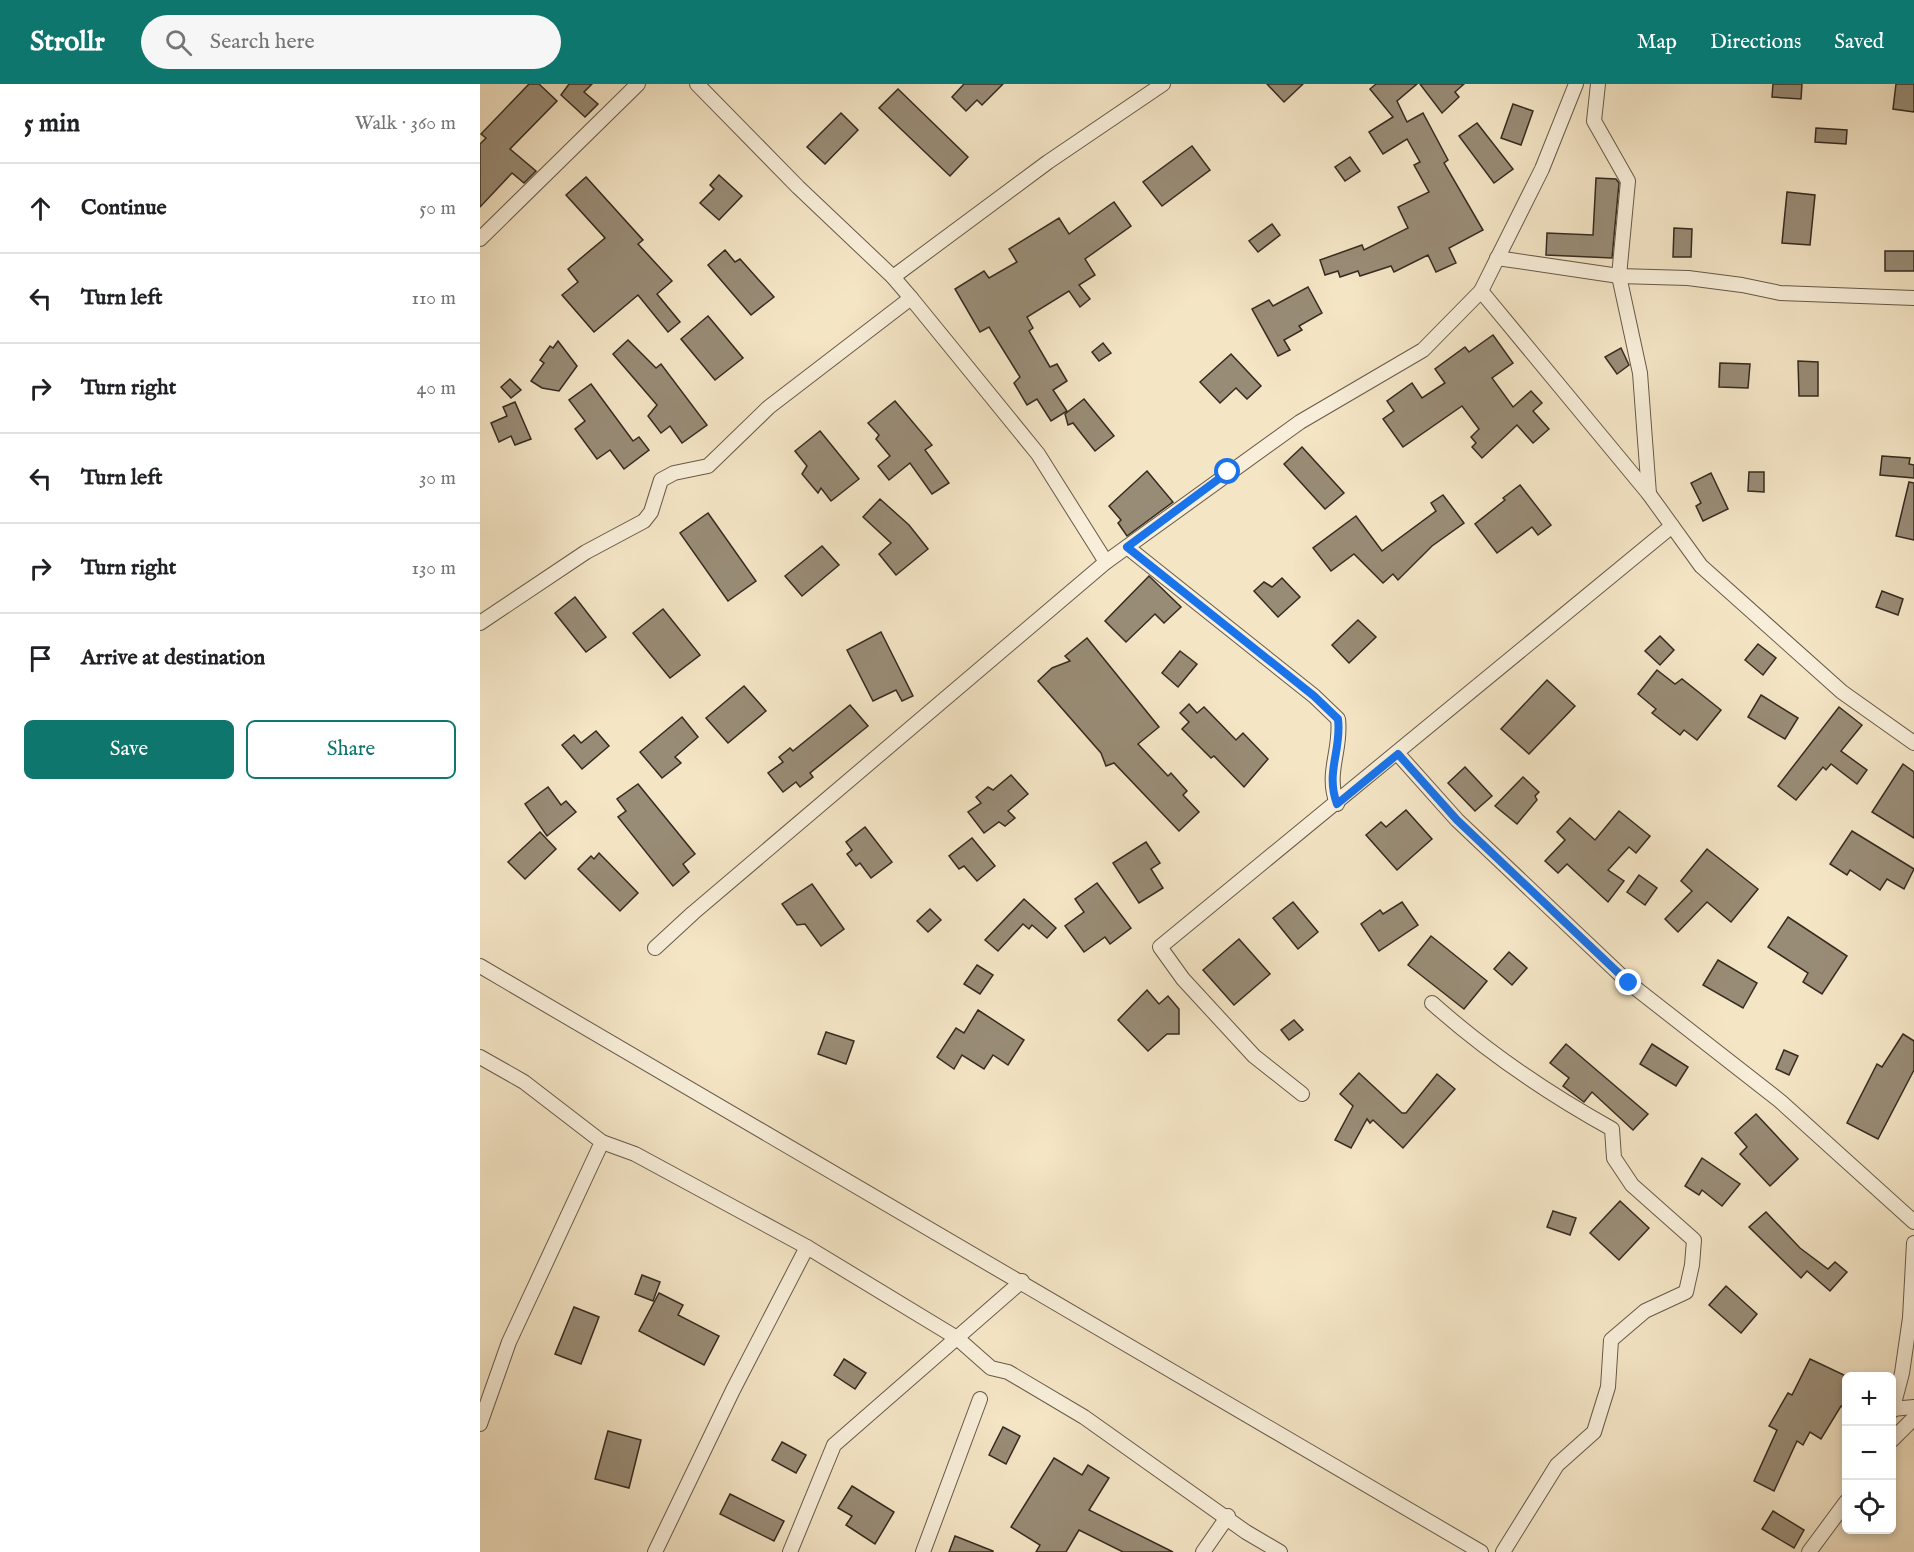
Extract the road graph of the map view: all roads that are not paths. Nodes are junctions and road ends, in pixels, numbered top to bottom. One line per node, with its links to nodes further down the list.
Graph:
1 (638, 84): 6 (street)
2 (698, 84): 9 (street)
3 (1163, 84): 9 (street)
4 (1576, 84): 7 (street)
5 (1598, 84): 8 (street)
6 (480, 239)
7 (1497, 258): 8 (street); 10 (street)
8 (1619, 276): 12 (street); 13 (street)
9 (893, 277): 11 (street)
10 (1481, 291): 13 (street); 15 (street)
11 (911, 298): 16 (street); 17 (street)
12 (1914, 298)
13 (1649, 494): 14 (street)
14 (1672, 526): 18 (street); 19 (street)
15 (1127, 547): 16 (street); 20 (street)
16 (1106, 562): 21 (street)
17 (480, 623)
18 (1914, 743)
19 (1398, 754): 20 (street); 27 (street)
20 (1337, 804): 25 (street)
21 (655, 948)
22 (480, 966): 30 (street)
23 (1432, 1003): 47 (street)
24 (480, 1057): 26 (street)
25 (1302, 1094)
26 (602, 1142): 29 (street); 37 (street)
27 (1914, 1222)
28 (1914, 1243): 32 (street)
29 (807, 1247): 31 (street); 41 (street)
30 (1022, 1281): 31 (street); 46 (street)
31 (957, 1338): 40 (street); 42 (street)
32 (1896, 1395)
33 (980, 1399): 43 (street)
34 (1914, 1407): 35 (street)
35 (1896, 1409)
36 (1914, 1418): 38 (street)
37 (480, 1424)
38 (1896, 1436)
39 (1842, 1507): 48 (street)
40 (1228, 1516): 44 (street); 45 (street)
41 (655, 1552)
42 (790, 1552)
43 (923, 1552)
44 (1203, 1552)
45 (1280, 1552)
46 (1481, 1552)
47 (1503, 1552)
48 (1809, 1552)

